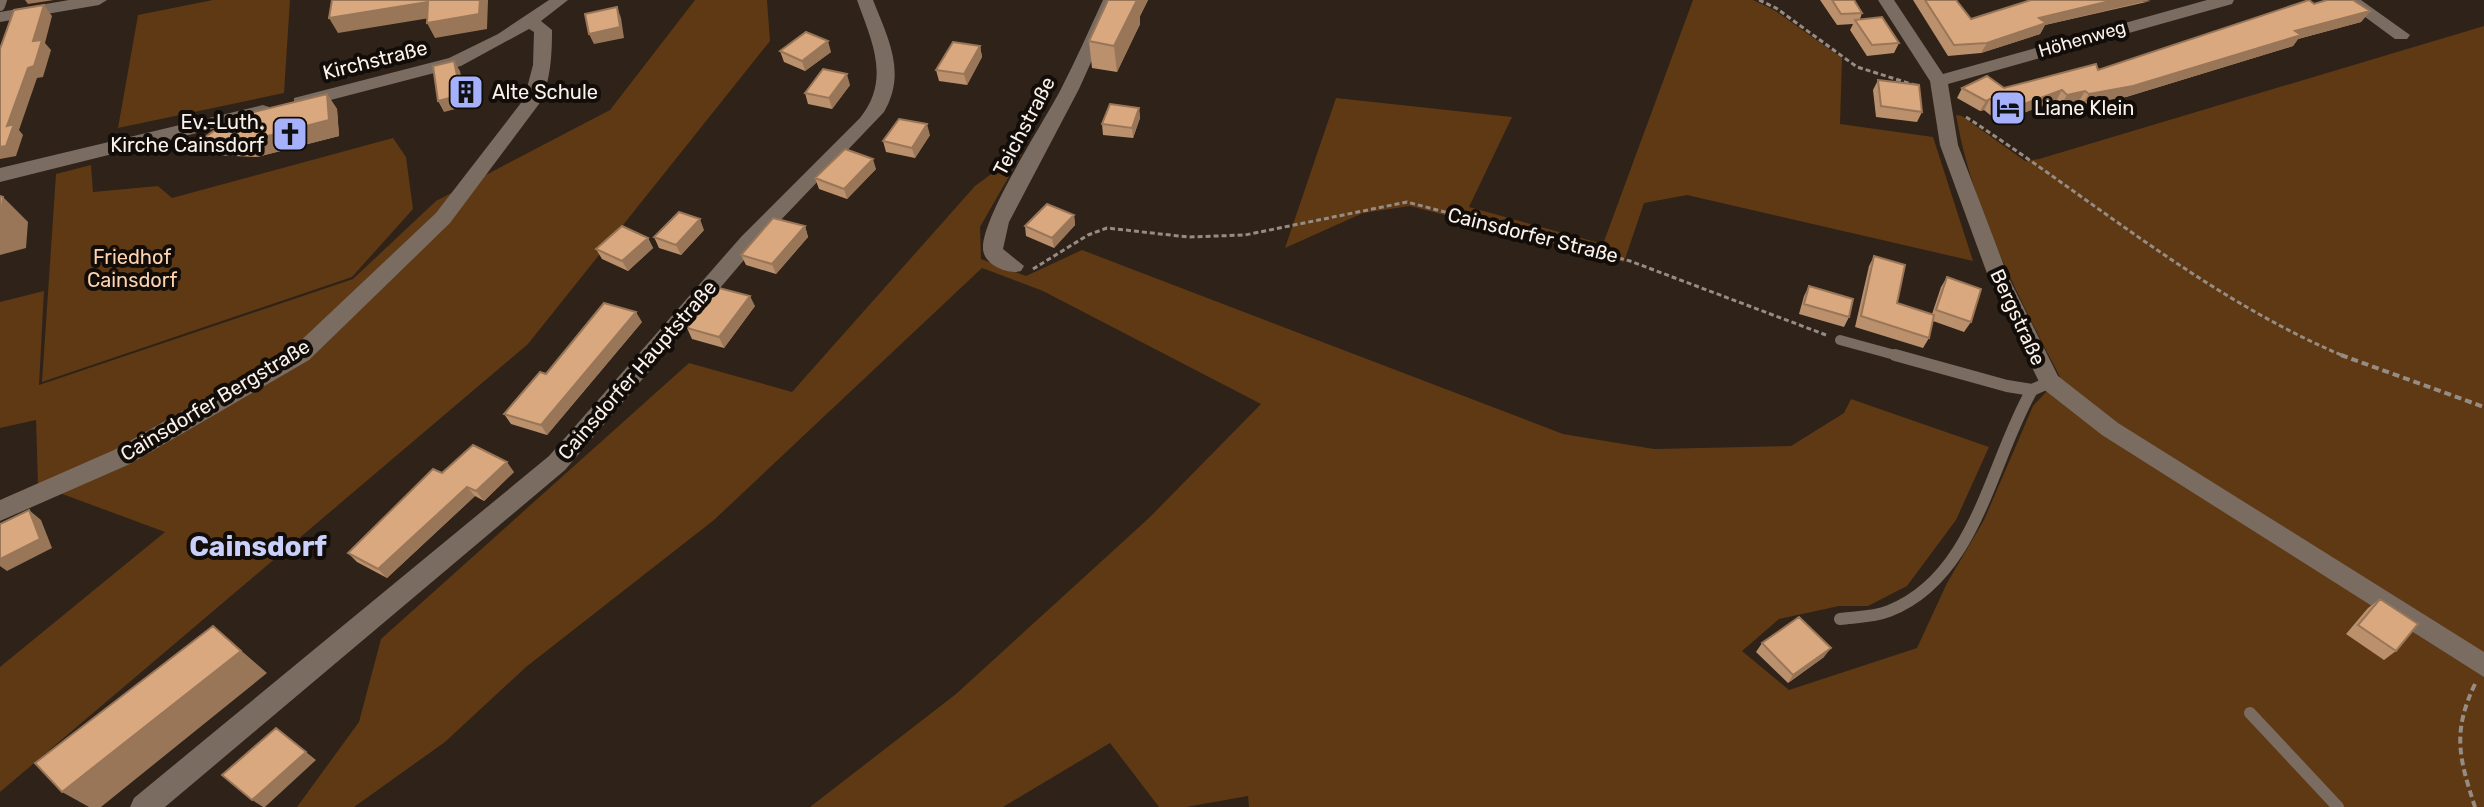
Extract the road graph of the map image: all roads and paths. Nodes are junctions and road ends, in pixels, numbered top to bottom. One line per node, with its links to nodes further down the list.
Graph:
1 (2, 0): 10 (lane)
2 (99, 0): 11 (street)
3 (560, 0): 12 (street, Kirchstraße)
4 (865, 0): 24 (street, Cainsdorfer Hauptstraße)
5 (1111, 0): 16 (street, Teichstraße)
6 (1759, 0): 14 (path)
7 (1886, 0): 14 (street, Bergstraße)
8 (2226, 0): 14 (street, Höhenweg)
9 (2350, 0): 13 (street)
10 (0, 6)
11 (0, 17)
12 (530, 21): 15 (street, Kirchstraße); 20 (street, Cainsdorfer Bergstraße)
13 (2401, 35)
14 (1941, 92): 18 (street, Bergstraße); 19 (path)
15 (0, 175)
16 (1014, 266): 17 (path, Cainsdorfer Straße)
17 (1840, 340): 18 (lane)
18 (2041, 386): 21 (lane); 22 (street, Bergstraße)
19 (2484, 407)
20 (0, 511)
21 (1840, 619)
22 (2484, 666): 26 (path)
23 (2250, 713): 25 (lane)
24 (144, 807)
25 (2338, 807)
26 (2475, 807)

